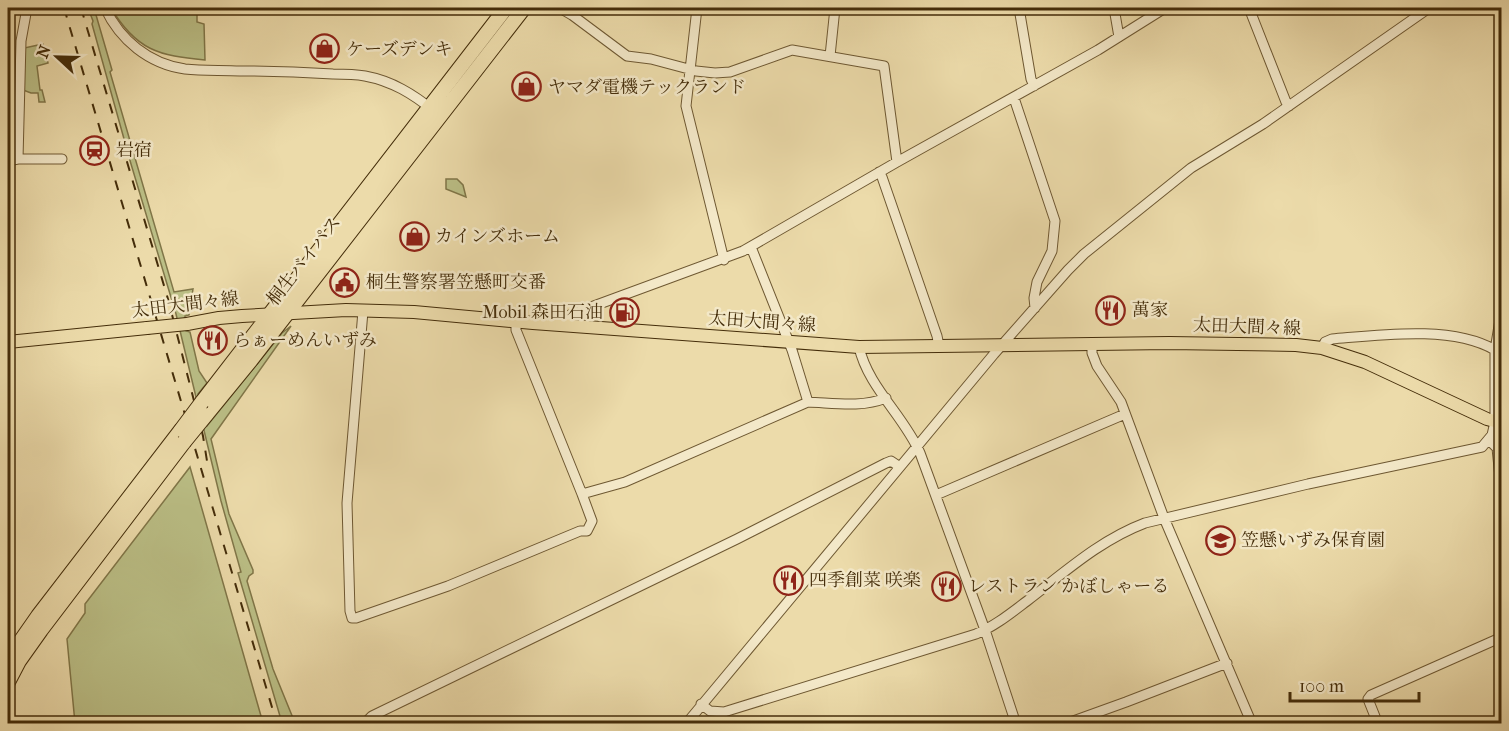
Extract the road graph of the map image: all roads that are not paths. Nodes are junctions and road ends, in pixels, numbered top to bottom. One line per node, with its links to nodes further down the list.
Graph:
1 (27, 8): 20 (street)
2 (105, 8): 19 (street)
3 (506, 8): 19 (highway, 桐生バイパス)
4 (524, 8): 19 (highway, 桐生バイパス)
5 (560, 8): 15 (street)
6 (698, 8): 15 (street)
7 (835, 8): 14 (street)
8 (1019, 8): 16 (street)
9 (1114, 8): 13 (street)
10 (1165, 8): 13 (street)
11 (1249, 8): 18 (street)
12 (1429, 8): 18 (street)
13 (1119, 37): 16 (street)
14 (830, 56): 15 (street); 23 (street)
15 (690, 69): 28 (street)
16 (1034, 86): 17 (street)
17 (1014, 98): 23 (street); 29 (street)
18 (1289, 106): 29 (street)
19 (435, 112): 32 (highway, 桐生バイパス); 33 (highway, 桐生バイパス)
20 (18, 159): 21 (street); 22 (street)
21 (62, 159)
22 (8, 161)
23 (897, 162): 25 (street)
24 (8, 169): 26 (main road)
25 (879, 172): 27 (street); 40 (street)
26 (8, 193)
27 (751, 247): 28 (street); 37 (street)
28 (724, 260): 35 (street)
29 (1035, 308): 39 (street)
30 (1502, 308): 43 (street)
31 (363, 311): 32 (main road, 太田大間々線); 34 (main road, 太田大間々線); 53 (street)
32 (286, 313): 33 (main road, 太田大間々線); 46 (highway, 桐生バイパス)
33 (270, 314): 36 (main road, 太田大間々線, bridge); 46 (highway, 桐生バイパス)
34 (516, 321): 35 (main road, 太田大間々線); 53 (street)
35 (556, 324): 37 (main road, 太田大間々線)
36 (8, 342)
37 (788, 342): 41 (main road, 太田大間々線); 45 (street)
38 (1092, 343): 39 (main road, 太田大間々線); 42 (main road, 太田大間々線); 47 (street)
39 (1002, 345): 40 (main road, 太田大間々線); 51 (street)
40 (939, 346): 41 (main road, 太田大間々線)
41 (859, 347): 44 (street)
42 (1322, 348): 43 (street); 48 (main road, 太田大間々線)
43 (1495, 350): 48 (street)
44 (886, 398): 45 (street); 51 (street)
45 (808, 402): 53 (street)
46 (204, 409): 49 (highway, 桐生バイパス, bridge)
47 (1125, 414): 54 (street); 56 (street)
48 (1498, 422): 50 (street)
49 (183, 436): 59 (highway, 桐生バイパス); 61 (highway, 桐生バイパス)
50 (1489, 440): 55 (street); 56 (street)
51 (918, 447): 52 (street); 54 (street)
52 (900, 467): 62 (street); 63 (street)
53 (582, 494)
54 (936, 495): 57 (street)
55 (1502, 496)
56 (1164, 518): 57 (street); 60 (street)
57 (985, 630): 62 (street); 65 (street)
58 (1502, 637): 68 (street)
59 (8, 659)
60 (1227, 663): 66 (street); 67 (street)
61 (8, 682)
62 (701, 704): 64 (street)
63 (364, 723)
64 (686, 723)
65 (1016, 723)
66 (1065, 723)
67 (1252, 723)
68 (1378, 723)

